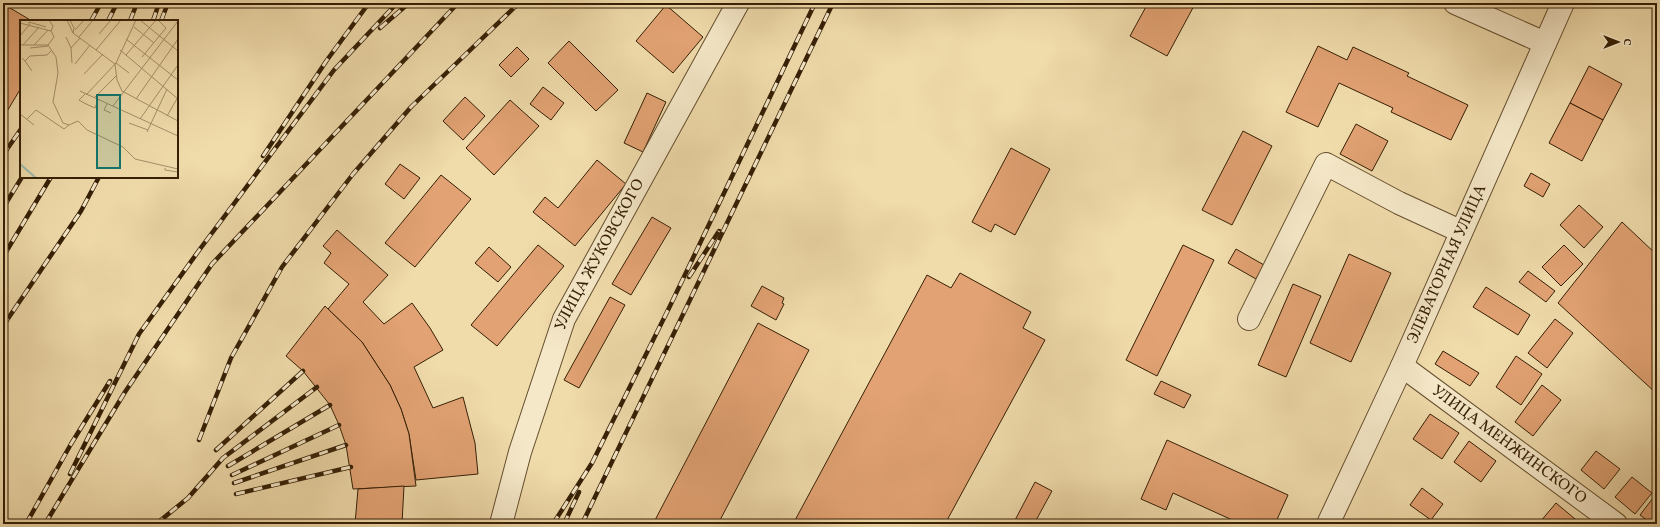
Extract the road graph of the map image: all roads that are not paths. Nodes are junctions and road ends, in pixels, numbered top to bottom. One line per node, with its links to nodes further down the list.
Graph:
1 (738, 3): 8 (street, УЛИЦА ЖУКОВСКОГО)
2 (1455, 3): 4 (street)
3 (1563, 3): 4 (street, ЭЛЕВАТОРНАЯ УЛИЦА)
4 (1545, 43): 5 (street, ЭЛЕВАТОРНАЯ УЛИЦА)
5 (1460, 231): 6 (street); 7 (street, ЭЛЕВАТОРНАЯ УЛИЦА)
6 (1249, 319)
7 (1402, 366): 9 (street, ЭЛЕВАТОРНАЯ УЛИЦА); 10 (street, УЛИЦА МЕНЖИНСКОГО)
8 (501, 524)
9 (1328, 524)
10 (1616, 524)

